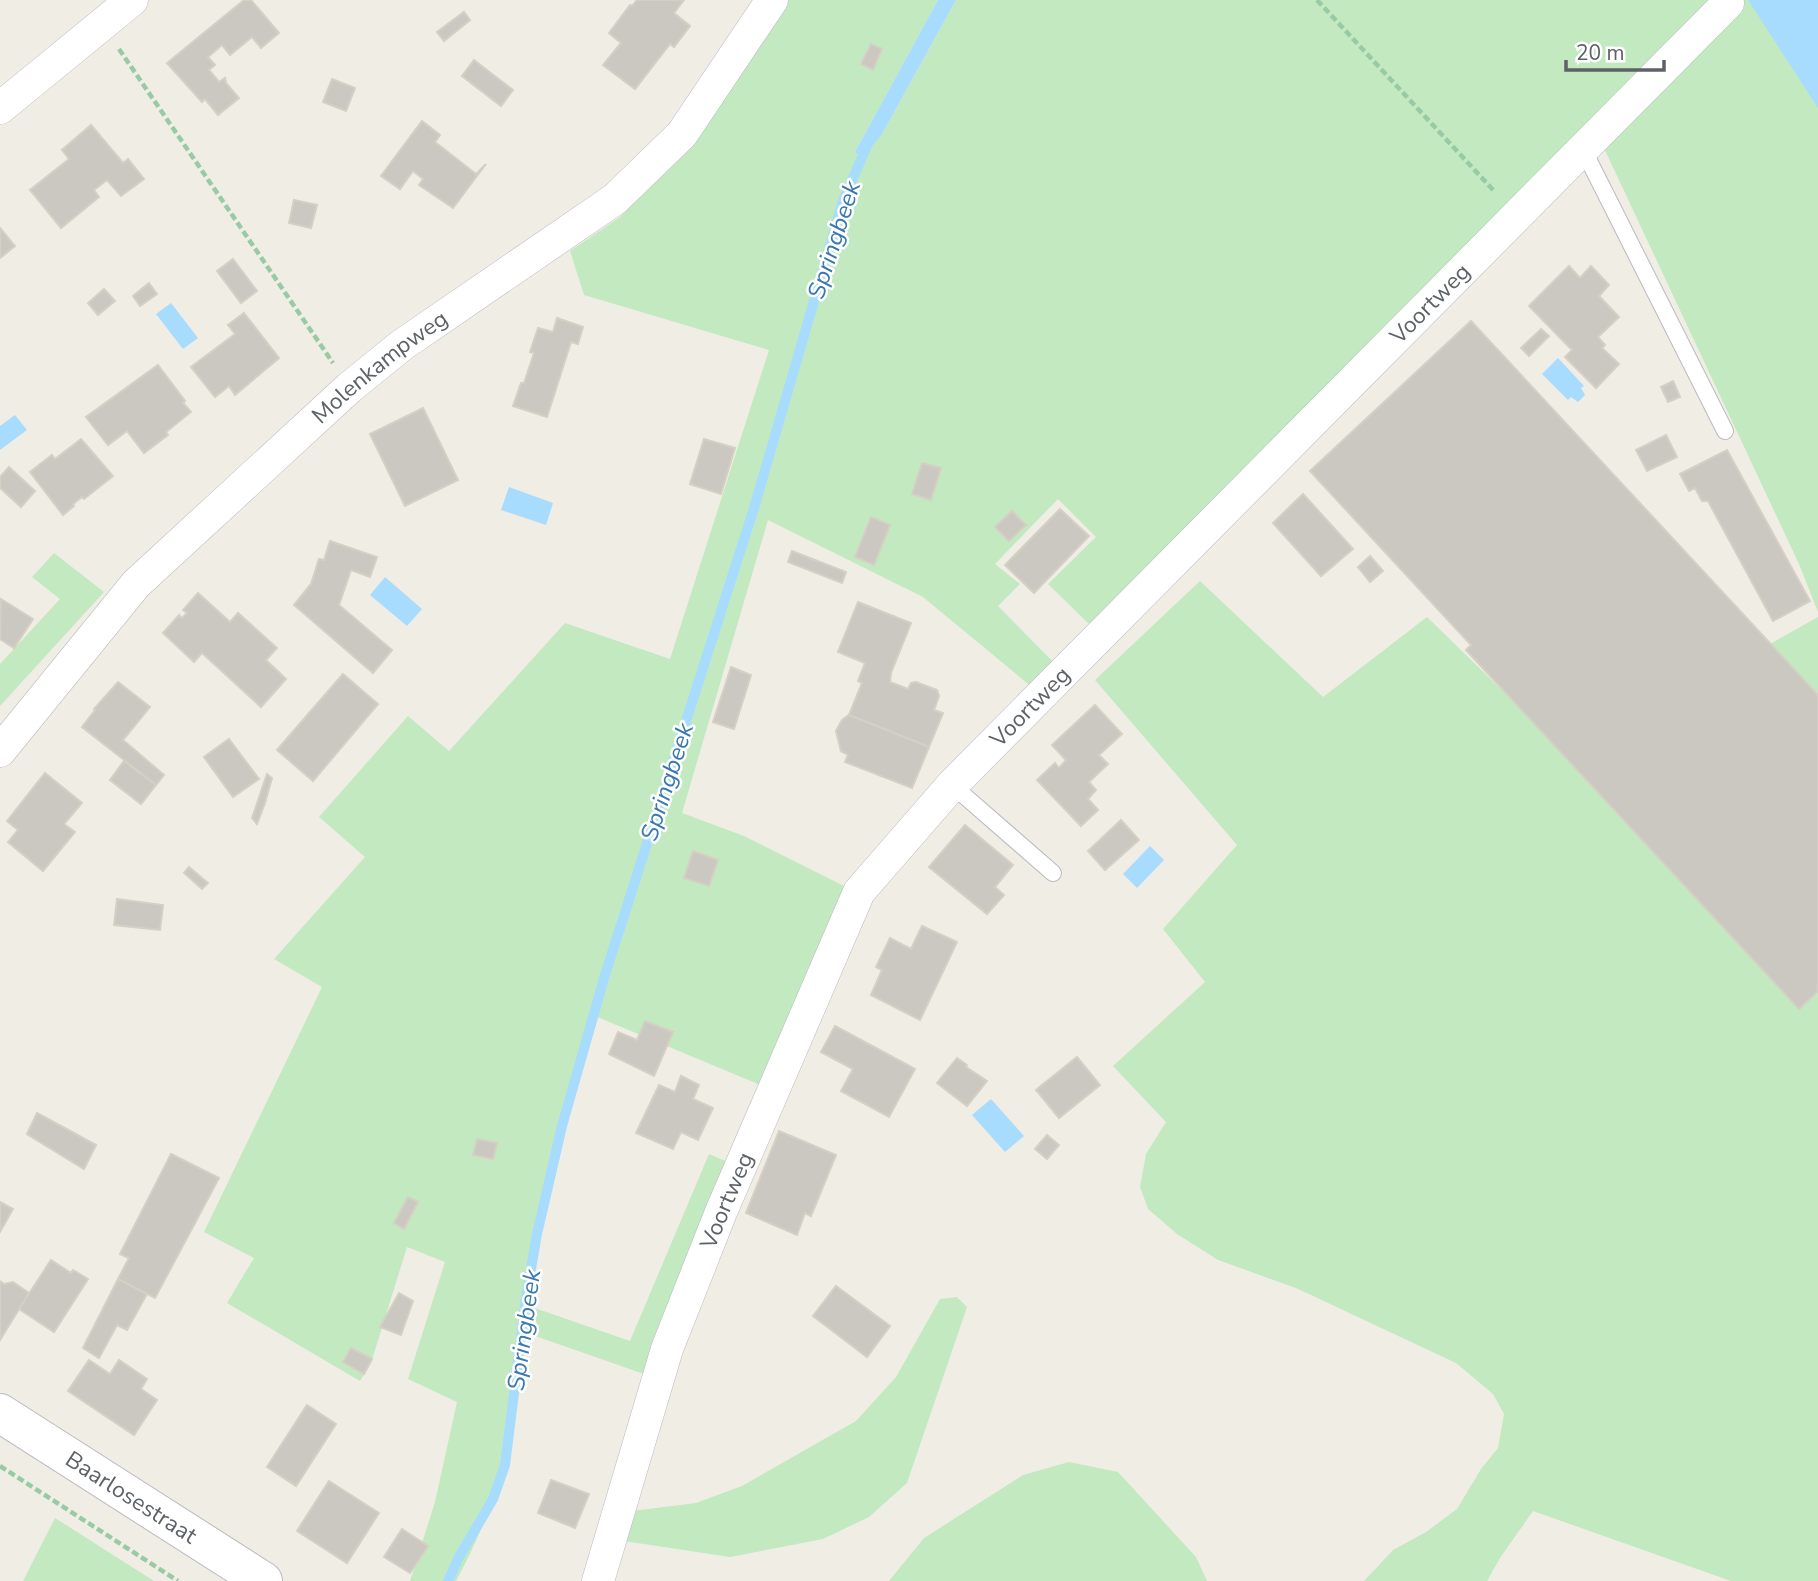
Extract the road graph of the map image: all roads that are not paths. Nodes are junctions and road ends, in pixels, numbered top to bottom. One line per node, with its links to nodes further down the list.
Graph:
1 (772, 0): 7 (street, Molenkampweg)
2 (130, 1): 4 (street)
3 (1728, 3): 5 (street, Voortweg)
4 (0, 108)
5 (1583, 149): 6 (lane); 8 (street, Voortweg)
6 (1725, 431)
7 (0, 751)
8 (952, 785): 9 (lane); 12 (street, Voortweg)
9 (1054, 873)
10 (0, 1413): 11 (street, Baarlosestraat)
11 (263, 1581)
12 (597, 1581)

